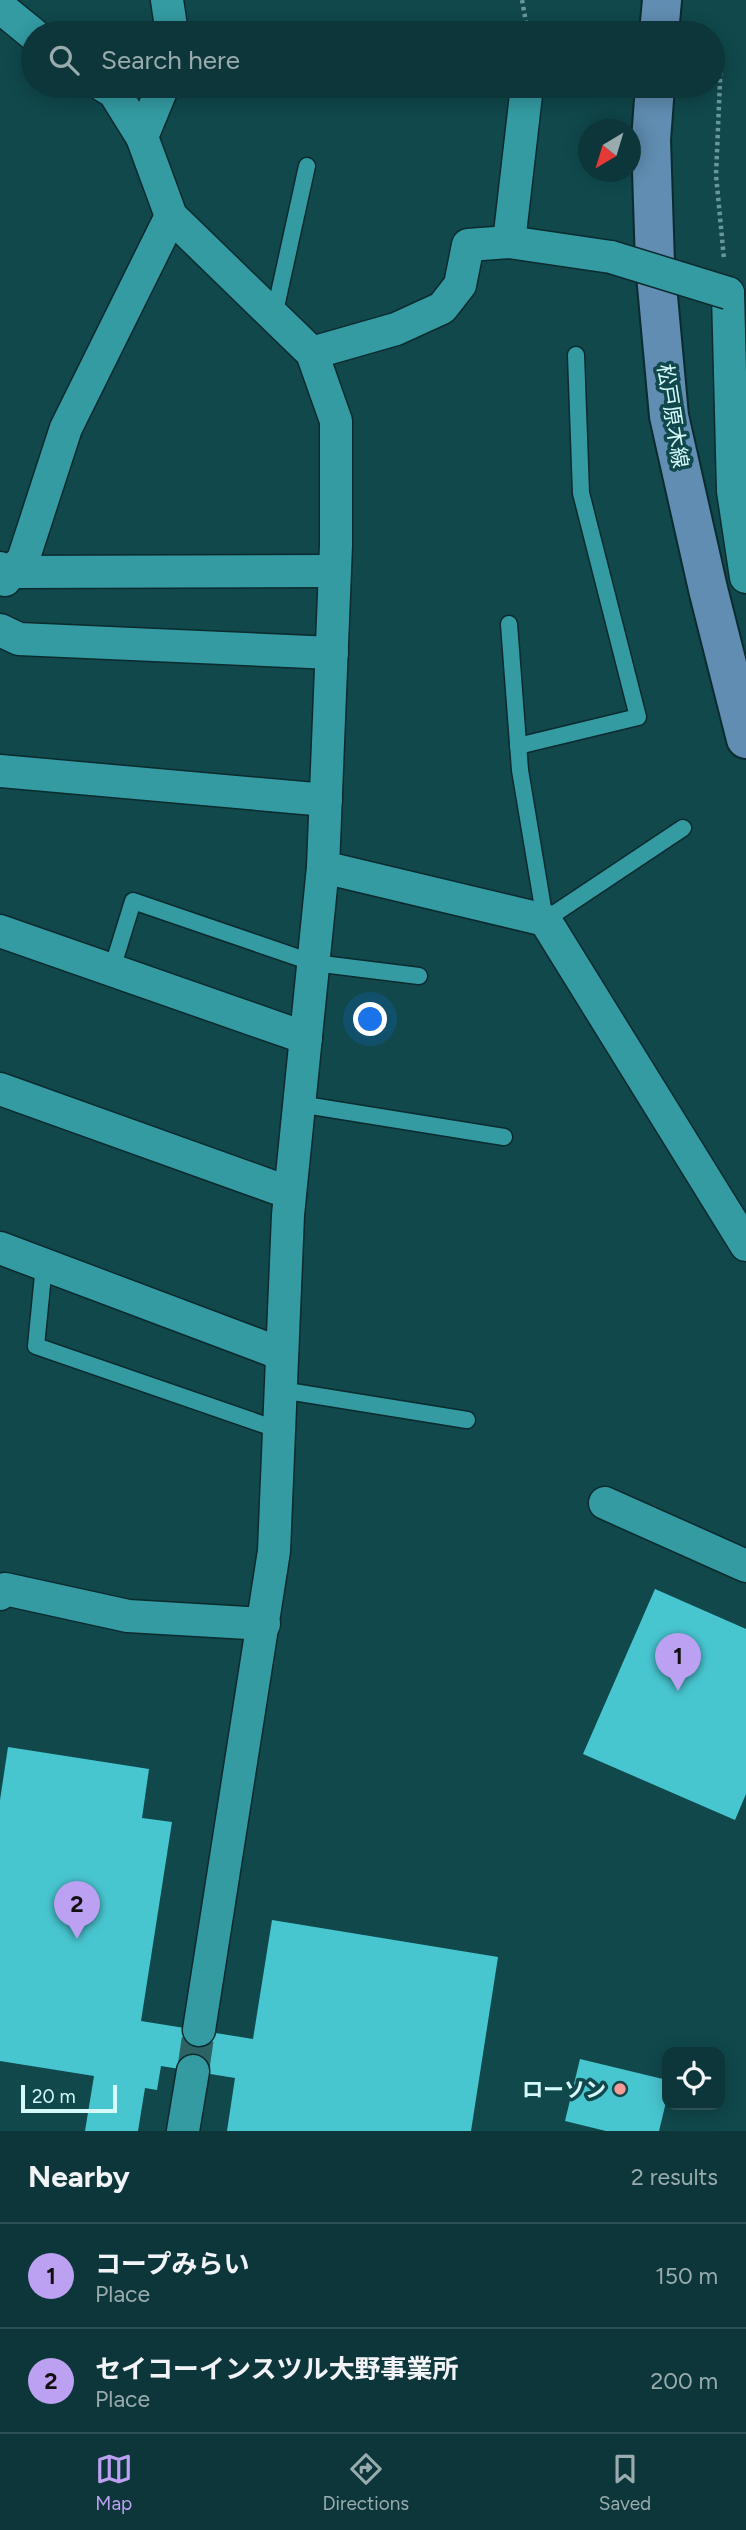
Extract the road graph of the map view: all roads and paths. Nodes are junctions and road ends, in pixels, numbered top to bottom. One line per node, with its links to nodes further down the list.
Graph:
1 (167, 0): 5 (street)
2 (522, 0): 6 (path)
3 (662, 0): 7 (main road)
4 (0, 7): 8 (street)
5 (170, 21)
6 (526, 21)
7 (660, 21)
8 (21, 24)
9 (118, 98): 14 (street)
10 (158, 98): 14 (street)
11 (526, 98): 17 (street)
12 (654, 98): 28 (main road, 松戸原木線)
13 (719, 98): 18 (path)
14 (142, 137): 16 (street)
15 (307, 166): 19 (lane)
16 (171, 216): 19 (street); 23 (street)
17 (509, 242): 18 (street, bridge); 20 (street)
18 (728, 293): 24 (street)
19 (274, 316): 20 (street)
20 (312, 353): 22 (street)
21 (576, 355): 29 (lane)
22 (334, 571): 23 (street); 27 (street)
23 (4, 576)
24 (746, 577)
25 (509, 624): 29 (lane)
26 (0, 630): 27 (street)
27 (331, 653): 31 (street)
28 (746, 739)
29 (518, 746): 34 (lane)
30 (0, 771): 31 (street)
31 (326, 800): 33 (street)
32 (683, 828): 34 (lane)
33 (323, 867): 34 (street); 36 (street)
34 (545, 919): 44 (street)
35 (0, 931): 37 (street)
36 (314, 962): 37 (lane); 38 (lane); 39 (street)
37 (112, 970): 39 (street)
38 (419, 976)
39 (306, 1038): 41 (street)
40 (0, 1089): 43 (street)
41 (299, 1104): 42 (lane); 43 (street)
42 (504, 1137)
43 (290, 1194): 47 (street)
44 (746, 1245)
45 (0, 1248): 46 (street)
46 (44, 1265): 47 (street); 50 (lane)
47 (282, 1354): 48 (street)
48 (281, 1390): 49 (lane); 50 (street)
49 (467, 1420)
50 (279, 1430): 54 (street)
51 (605, 1503): 52 (street)
52 (746, 1566)
53 (0, 1594): 54 (street)
54 (264, 1624): 55 (street)
55 (199, 2030)
56 (193, 2071): 57 (street)
57 (183, 2131)

